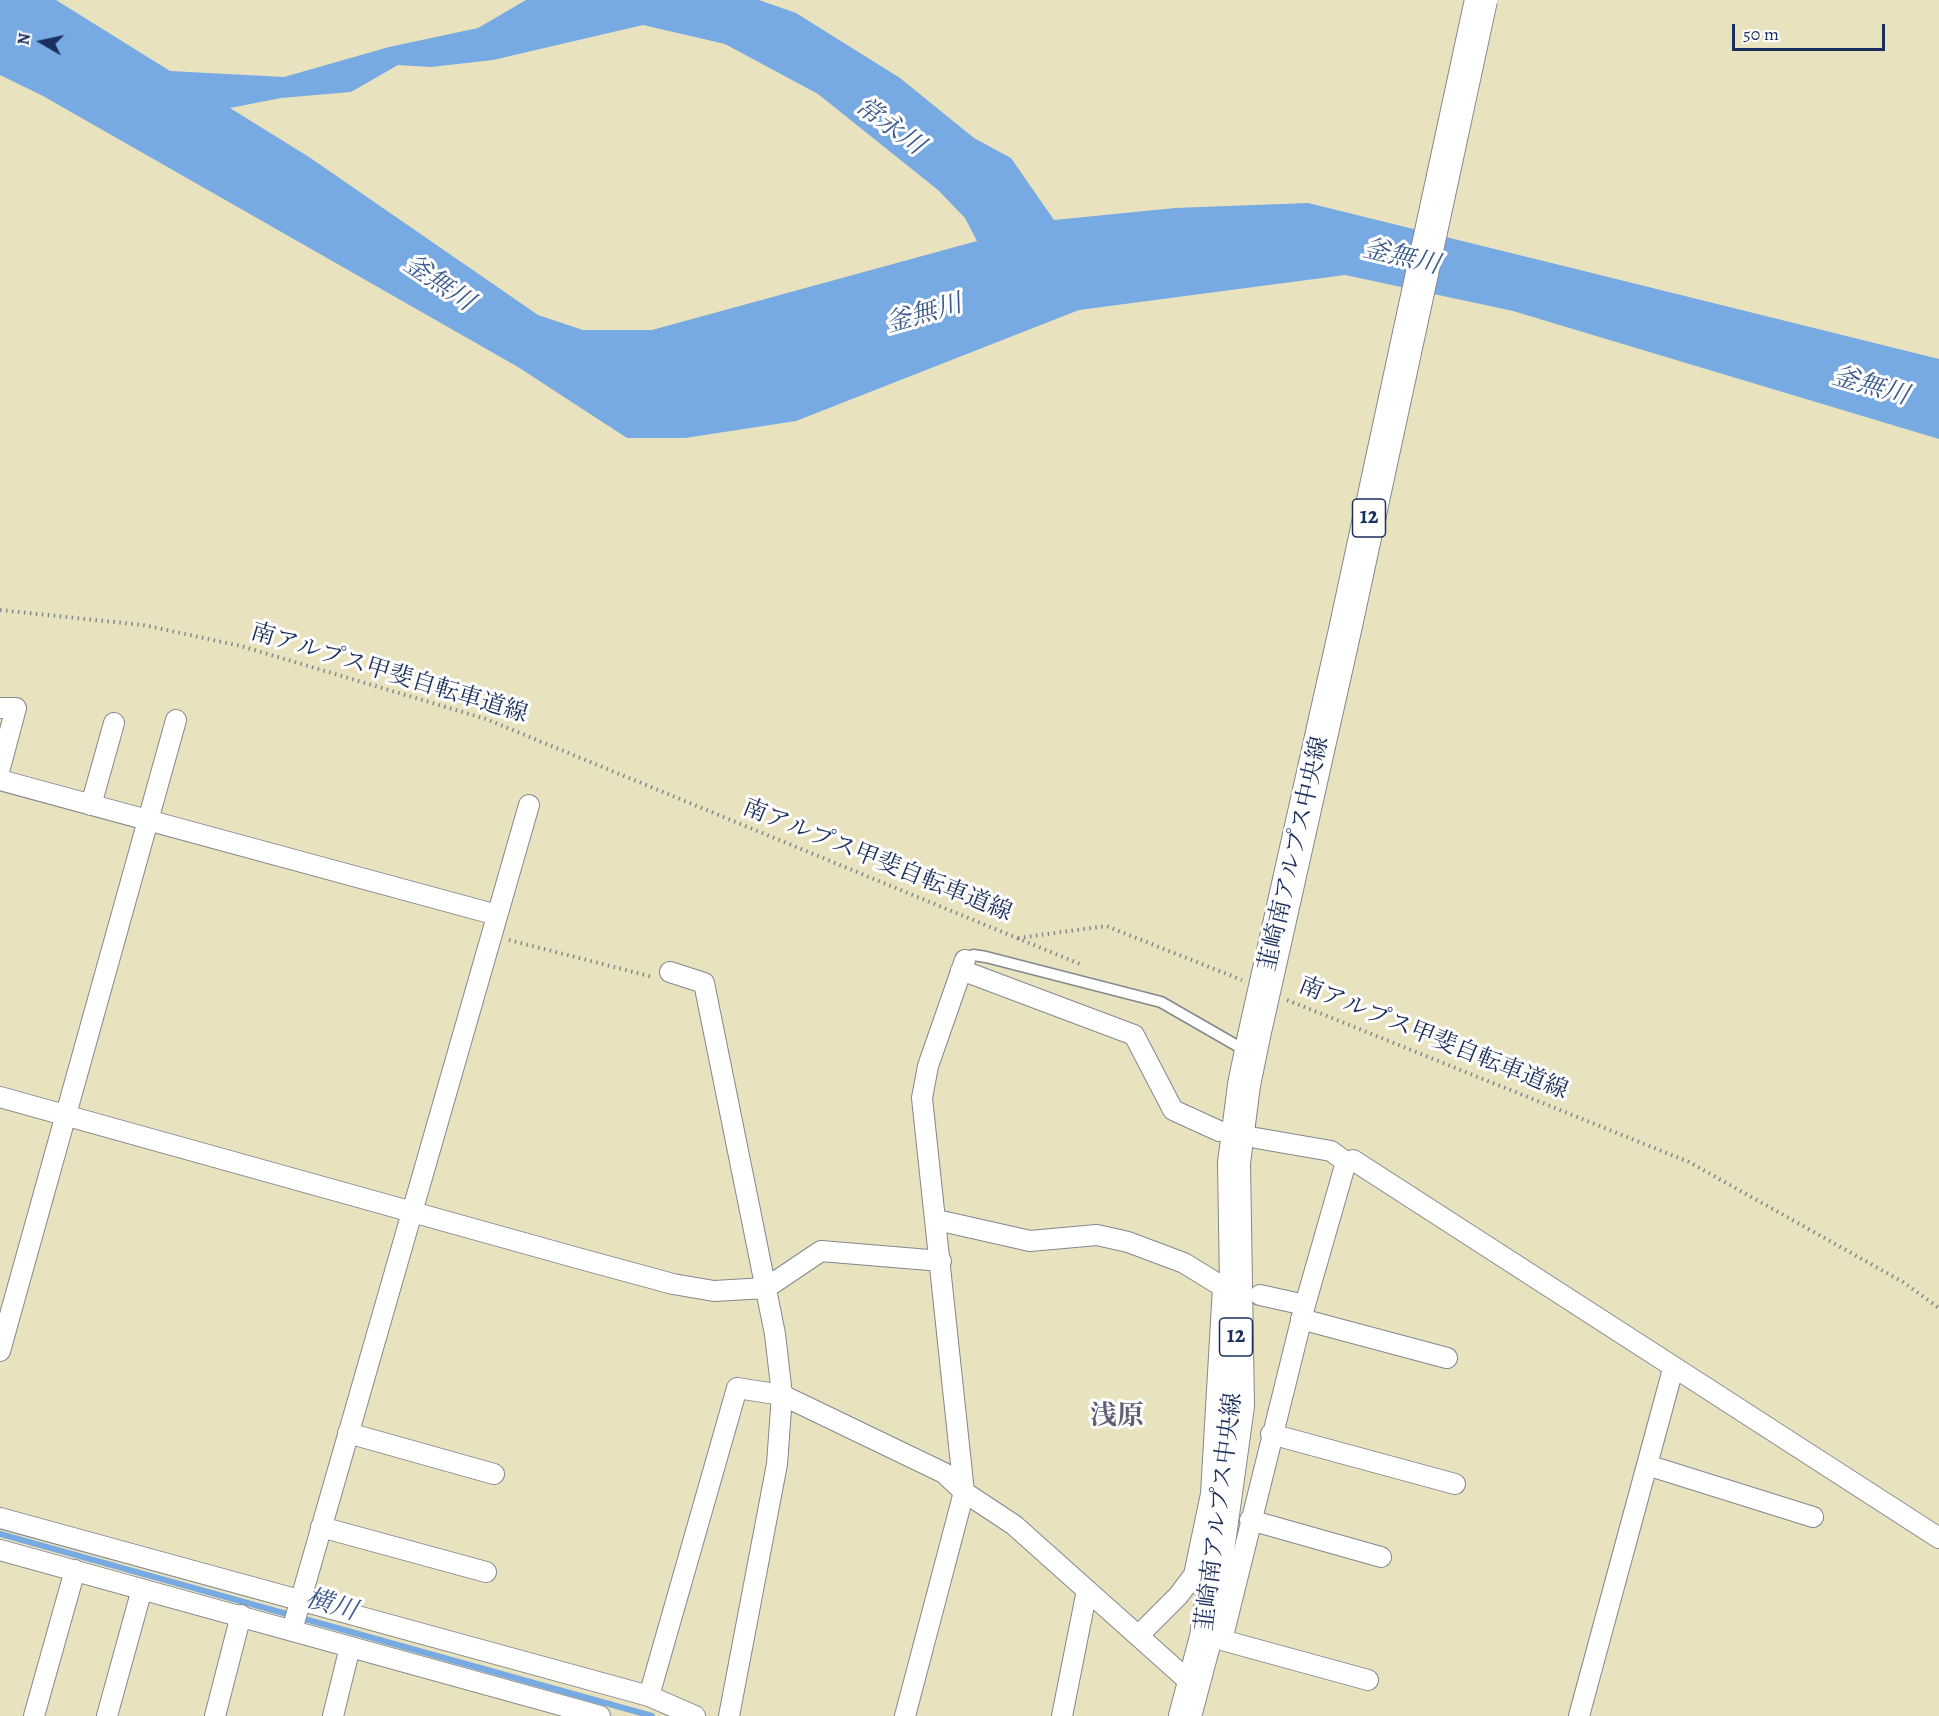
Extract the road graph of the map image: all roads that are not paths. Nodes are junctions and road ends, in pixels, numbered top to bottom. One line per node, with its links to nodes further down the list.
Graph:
1 (1481, 0): 13 (main road, 韮崎南アルプス中央線 / 12, bridge)
2 (0, 708): 5 (street)
3 (176, 720): 9 (street)
4 (114, 723): 7 (street)
5 (0, 768)
6 (0, 780): 7 (street)
7 (91, 805): 9 (street)
8 (529, 805): 10 (street)
9 (148, 821): 10 (street); 15 (street)
10 (497, 915): 19 (street)
11 (963, 965): 13 (lane); 16 (street); 20 (street)
12 (670, 972): 22 (street)
13 (1253, 1045): 50 (main road, 韮崎南アルプス中央線 / 12)
14 (0, 1097): 15 (street)
15 (64, 1115): 19 (street); 25 (street)
16 (1220, 1131)
17 (1256, 1138): 18 (street)
18 (1346, 1162): 24 (street); 27 (street)
19 (411, 1213): 22 (street); 29 (street)
20 (937, 1220): 21 (street); 49 (street)
21 (941, 1261): 22 (street); 34 (street)
22 (766, 1288): 28 (street)
23 (1260, 1295): 24 (street)
24 (1303, 1312): 26 (street); 30 (street)
25 (0, 1351)
26 (1447, 1358)
27 (1673, 1369): 31 (street); 39 (street)
28 (782, 1395): 34 (street); 54 (street); 61 (street)
29 (348, 1433): 32 (street); 38 (street)
30 (1272, 1434): 33 (street); 37 (street)
31 (1647, 1465): 35 (street); 65 (street)
32 (494, 1474)
33 (1455, 1484)
34 (964, 1492): 45 (street); 62 (street)
35 (1812, 1517)
36 (0, 1518): 46 (street)
37 (1250, 1520): 41 (street); 50 (street)
38 (321, 1527): 43 (street); 46 (street)
39 (1939, 1538)
40 (0, 1550): 42 (street)
41 (1381, 1557)
42 (75, 1570): 44 (street); 55 (street)
43 (486, 1572)
44 (142, 1589): 47 (street); 56 (street)
45 (1087, 1590): 49 (street); 63 (street)
46 (300, 1601): 48 (street); 54 (street)
47 (241, 1616): 48 (street); 57 (street)
48 (292, 1630): 51 (street)
49 (1138, 1636): 53 (street)
50 (1214, 1638): 52 (street); 53 (main road, 韮崎南アルプス中央線 / 12)
51 (350, 1647): 58 (street); 59 (street)
52 (1368, 1680)
53 (1192, 1684): 64 (main road, 韮崎南アルプス中央線 / 12)
54 (649, 1696): 60 (street)
55 (34, 1716)
56 (107, 1716)
57 (215, 1716)
58 (333, 1716)
59 (600, 1716)
60 (695, 1716)
61 (729, 1716)
62 (905, 1716)
63 (1062, 1716)
64 (1185, 1716)
65 (1578, 1716)

